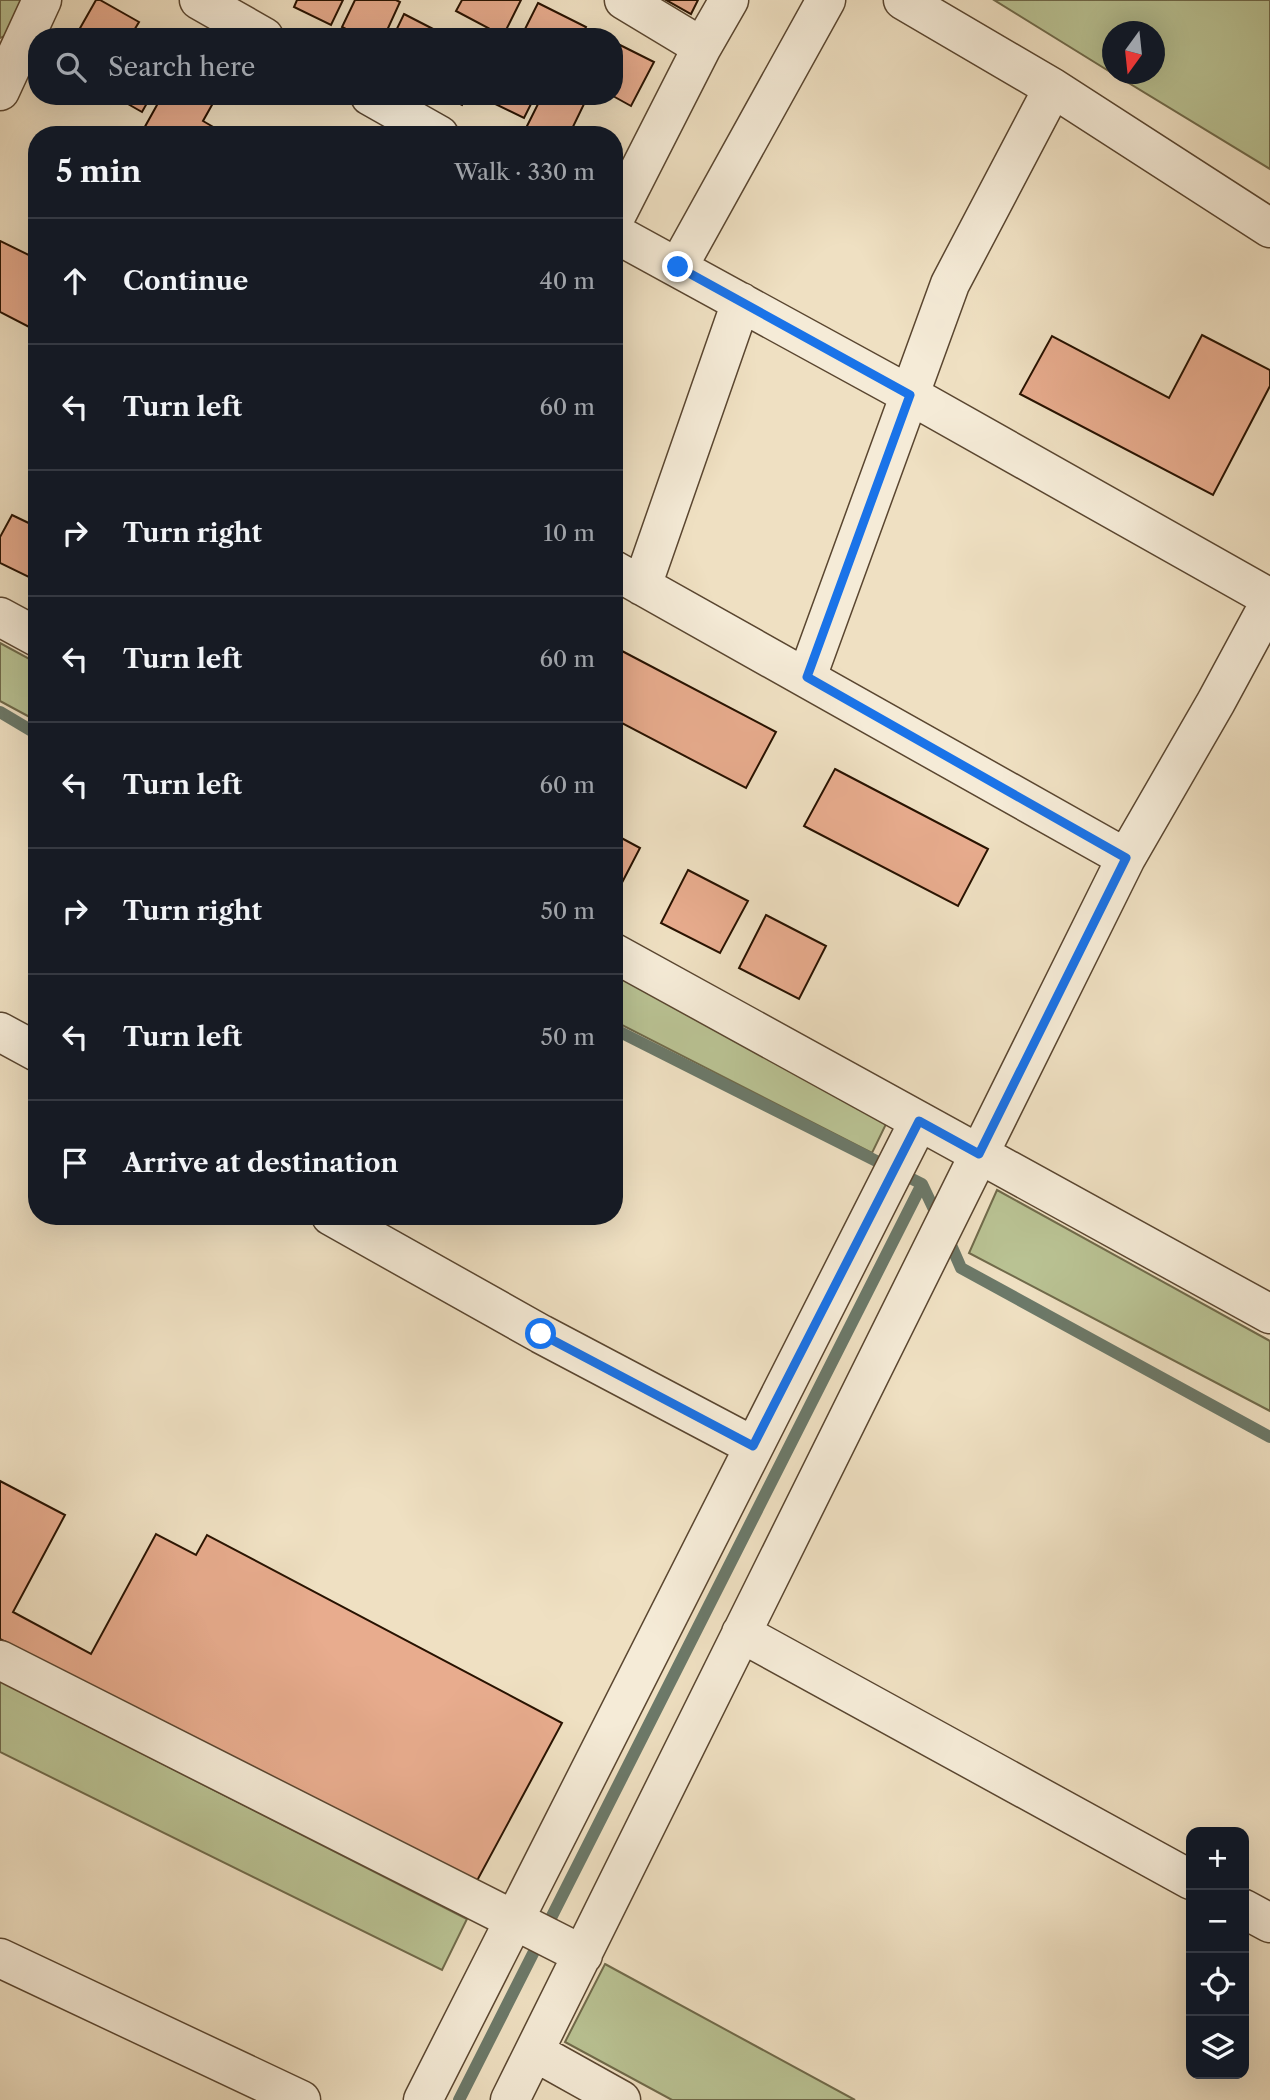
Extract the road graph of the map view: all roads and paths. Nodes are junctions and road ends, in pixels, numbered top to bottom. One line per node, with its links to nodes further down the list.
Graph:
1 (41, 0): 9 (street)
2 (199, 0): 7 (street)
3 (624, 0): 8 (street)
4 (729, 0): 8 (street)
5 (826, 0): 16 (street)
6 (903, 0): 10 (street)
7 (248, 28)
8 (702, 47): 13 (street)
9 (3, 77)
10 (1053, 88): 14 (street); 18 (street)
11 (386, 105): 12 (street)
12 (423, 126)
13 (623, 202)
14 (1270, 228)
15 (623, 238): 16 (street)
16 (678, 267): 17 (street)
17 (741, 302): 18 (street); 19 (street)
18 (910, 395): 20 (street); 23 (street)
19 (628, 578): 23 (street)
20 (1270, 600): 24 (street)
21 (0, 617): 22 (street)
22 (28, 632)
23 (807, 677): 24 (street)
24 (1126, 858): 29 (street)
25 (623, 958): 28 (street)
26 (0, 1032): 27 (street)
27 (28, 1047)
28 (919, 1121): 29 (street); 32 (street)
29 (979, 1154): 31 (street); 33 (street)
30 (347, 1225): 32 (street)
31 (1270, 1314)
32 (753, 1446): 37 (street)
33 (741, 1633): 35 (street); 39 (street)
34 (0, 1660): 37 (street)
35 (1186, 1877)
36 (1249, 1912): 38 (street)
37 (514, 1920): 39 (street); 43 (street)
38 (1270, 1923)
39 (583, 1955): 41 (street)
40 (0, 1958): 42 (street)
41 (535, 2052): 44 (street); 45 (street)
42 (302, 2100)
43 (423, 2100)
44 (510, 2100)
45 (621, 2100)

